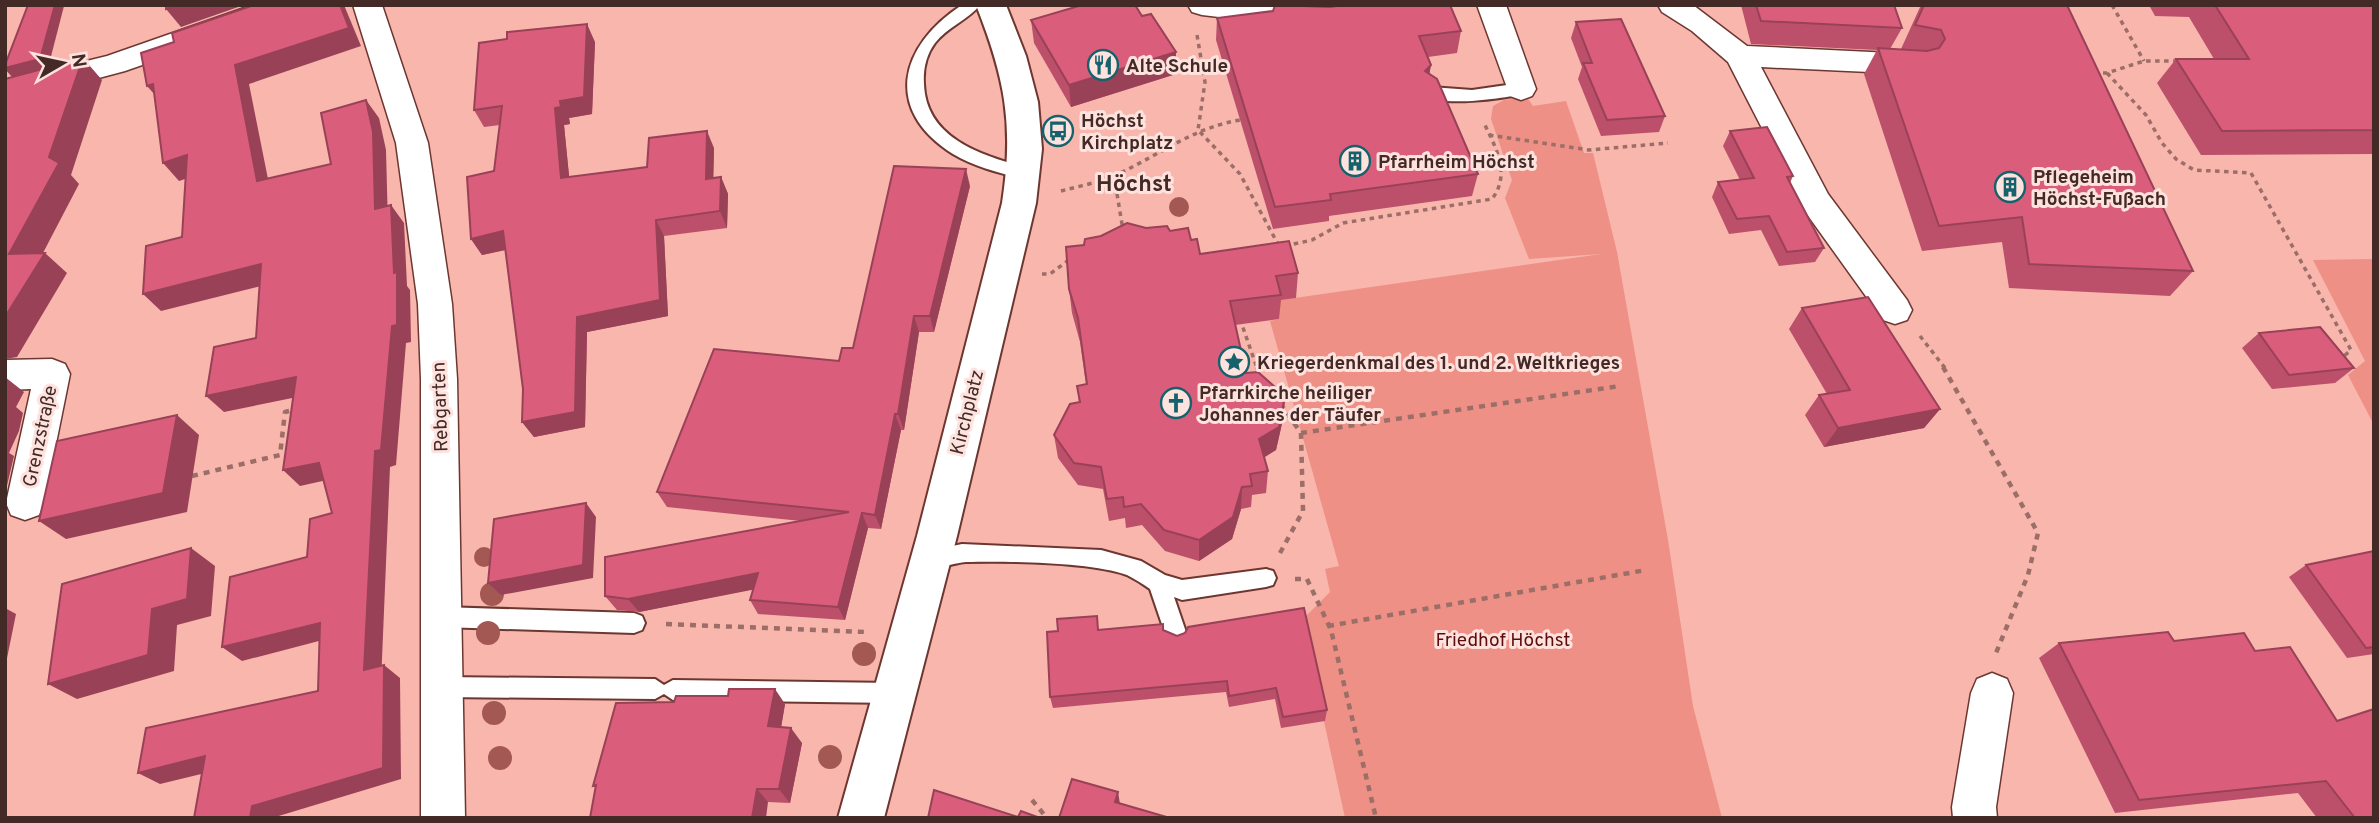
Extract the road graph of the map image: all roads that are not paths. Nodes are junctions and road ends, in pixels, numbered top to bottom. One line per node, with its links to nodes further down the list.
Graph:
1 (284, 5): 13 (street)
2 (367, 5): 22 (street, Rebgarten)
3 (973, 5): 15 (lane)
4 (991, 5): 15 (main road, Kirchplatz)
5 (1491, 5): 12 (street)
6 (1672, 5): 10 (street)
7 (1263, 9): 8 (street); 9 (street)
8 (1197, 16)
9 (1327, 17)
10 (1740, 56): 11 (street); 16 (street)
11 (1912, 64)
12 (1521, 89): 14 (lane)
13 (5, 92)
14 (1431, 93)
15 (1040, 183): 19 (main road, Kirchplatz)
16 (1895, 310)
17 (5, 375): 18 (street, Grenzstraße)
18 (24, 503)
19 (931, 559): 21 (lane); 26 (main road, Kirchplatz)
20 (1266, 578): 21 (lane)
21 (1159, 583): 24 (lane)
22 (442, 617): 23 (lane); 25 (street, Rebgarten)
23 (634, 623)
24 (1176, 635)
25 (443, 687): 26 (lane); 28 (street, Rebgarten)
26 (895, 693): 29 (main road, Kirchplatz)
27 (1992, 694): 30 (street)
28 (443, 818)
29 (861, 818)
30 (1975, 818)

